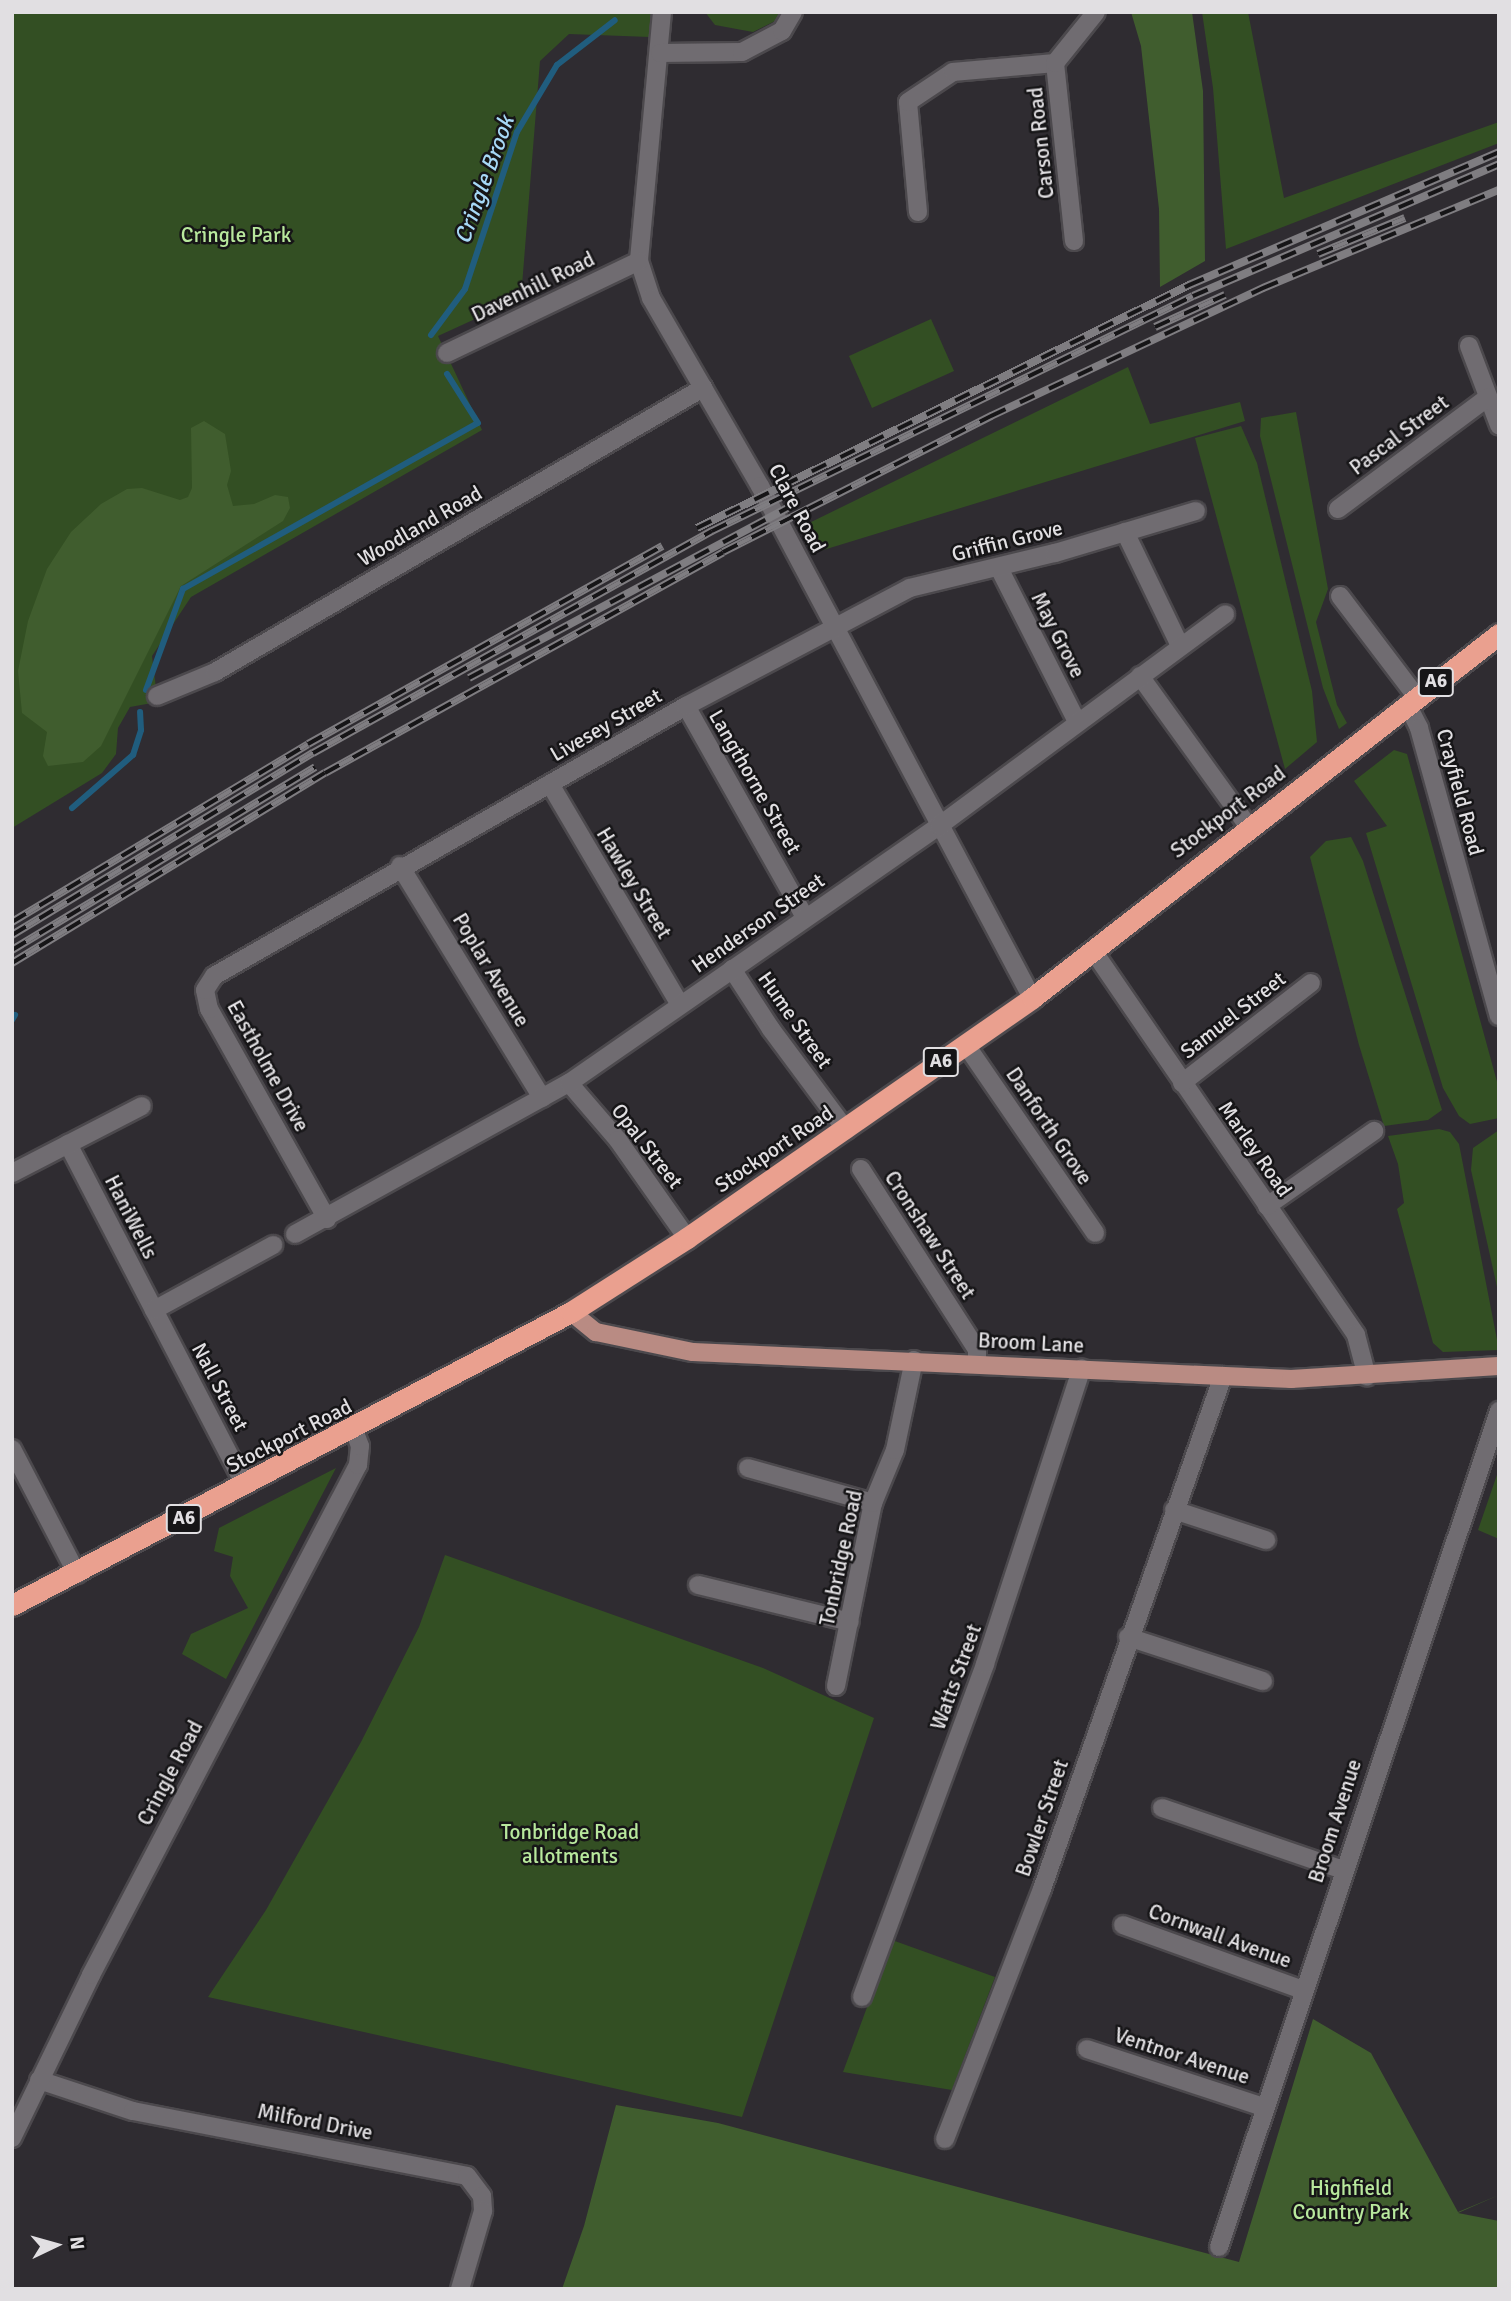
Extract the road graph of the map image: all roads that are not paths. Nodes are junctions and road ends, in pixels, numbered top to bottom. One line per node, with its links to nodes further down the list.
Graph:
1 (662, 12): 4 (street, Clare Road)
2 (793, 12): 4 (street)
3 (1096, 12): 5 (street, Carson Road)
4 (660, 53): 8 (street, Clare Road)
5 (1055, 63): 6 (street); 7 (street, Carson Road)
6 (918, 212)
7 (1074, 241)
8 (639, 261): 10 (street, Davenhill Road); 11 (street, Clare Road)
9 (1469, 346): 12 (street)
10 (447, 353)
11 (703, 388): 20 (street, Clare Road); 24 (street, Woodland Road)
12 (1488, 397): 13 (street); 14 (street, Pascal Street)
13 (1499, 425)
14 (1338, 509)
15 (1196, 511): 16 (street, Griffin Grove)
16 (1125, 532): 17 (street, Griffin Grove); 22 (street)
17 (999, 568): 20 (street, Griffin Grove); 27 (street, May Grove)
18 (1340, 596): 25 (street, Crayfield Road)
19 (1225, 614): 22 (street, Henderson Street)
20 (834, 625): 26 (street, Livesey Street); 29 (street, Clare Road)
21 (1499, 634): 25 (highway, Stockport Road / A6)
22 (1180, 646): 23 (street, Henderson Street)
23 (1140, 676): 27 (street, Henderson Street); 30 (street)
24 (157, 696)
25 (1412, 700): 30 (highway, Stockport Road / A6); 38 (street, Crayfield Road)
26 (686, 706): 28 (street, Livesey Street); 32 (street, Langthorne Street)
27 (1077, 722): 29 (street, Henderson Street)
28 (550, 784): 31 (street, Livesey Street); 37 (street, Hawley Street)
29 (939, 826): 32 (street, Henderson Street); 36 (street, Clare Road)
30 (1249, 827): 33 (highway, Stockport Road / A6)
31 (400, 866): 42 (street, Poplar Avenue); 50 (street, Eastholme Drive)
32 (805, 916): 34 (street, Henderson Street)
33 (1094, 951): 36 (highway, Stockport Road / A6); 41 (street, Marley Road)
34 (732, 969): 37 (street, Henderson Street); 44 (street, Hume Street)
35 (1311, 983): 41 (street, Samuel Street)
36 (1031, 998): 39 (highway, Stockport Road / A6)
37 (680, 1004): 40 (street, Henderson Street)
38 (1499, 1016)
39 (966, 1045): 44 (highway, Stockport Road / A6); 51 (street, Danforth Grove)
40 (569, 1083): 42 (street, Henderson Street); 53 (street, Opal Street)
41 (1182, 1083): 49 (street, Marley Road)
42 (542, 1098): 50 (street, Henderson Street)
43 (142, 1105): 46 (street)
44 (846, 1130): 53 (highway, Stockport Road / A6)
45 (1374, 1131): 49 (street)
46 (68, 1144): 48 (street); 55 (street, HaniWells)
47 (861, 1169): 58 (street, Cronshaw Street)
48 (12, 1172)
49 (1267, 1206): 62 (street, Marley Road)
50 (327, 1219): 52 (street, Henderson Street)
51 (1095, 1233)
52 (295, 1234)
53 (687, 1238): 56 (highway, Stockport Road / A6)
54 (273, 1245): 55 (street)
55 (154, 1310): 67 (street, Nall Street)
56 (571, 1312): 57 (main road, Broom Lane); 64 (highway, Stockport Road / A6)
57 (914, 1360): 58 (main road, Broom Lane); 68 (street, Tonbridge Road)
58 (978, 1363): 60 (main road, Broom Lane)
59 (1493, 1367): 62 (main road, Broom Lane)
60 (1082, 1368): 61 (main road, Broom Lane); 82 (street, Watts Street)
61 (1223, 1376): 62 (main road, Broom Lane); 69 (street, Bowler Street)
62 (1367, 1377)
63 (1499, 1411): 79 (street, Broom Avenue)
64 (354, 1430): 67 (highway, Stockport Road / A6); 84 (street, Cringle Road)
65 (12, 1449): 71 (street)
66 (748, 1468): 68 (street)
67 (245, 1485): 71 (highway, Stockport Road / A6)
68 (873, 1503): 74 (street, Tonbridge Road)
69 (1174, 1510): 70 (street); 75 (street, Bowler Street)
70 (1266, 1540)
71 (77, 1574): 73 (highway, Stockport Road / A6)
72 (698, 1586): 74 (street)
73 (12, 1605)
74 (850, 1622): 77 (street, Tonbridge Road)
75 (1128, 1637): 76 (street); 87 (street, Bowler Street)
76 (1264, 1681)
77 (836, 1686)
78 (1162, 1808): 79 (street)
79 (1343, 1870): 81 (street, Broom Avenue)
80 (1123, 1925): 81 (street, Cornwall Avenue)
81 (1303, 1990): 85 (street, Broom Avenue)
82 (862, 1997)
83 (1087, 2049): 85 (street, Ventnor Avenue)
84 (38, 2080): 86 (street, Cringle Road); 89 (street, Milford Drive)
85 (1263, 2106): 88 (street, Broom Avenue)
86 (12, 2138)
87 (945, 2139)
88 (1219, 2247)
89 (460, 2289)

